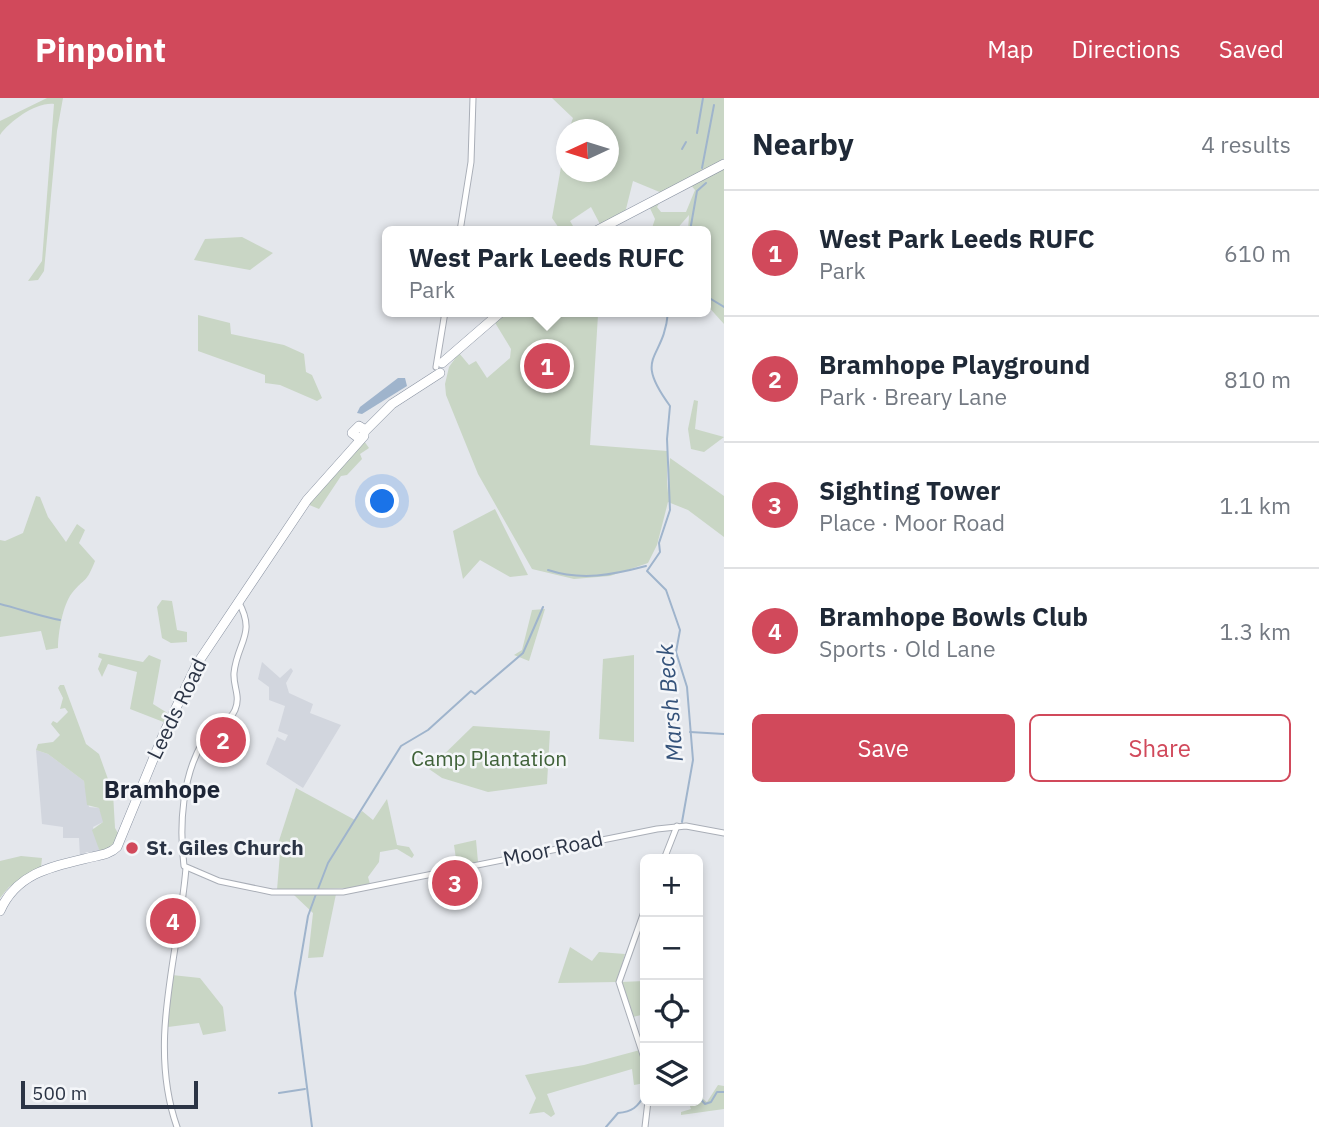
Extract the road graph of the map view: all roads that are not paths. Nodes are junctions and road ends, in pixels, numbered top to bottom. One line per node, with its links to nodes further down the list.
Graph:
1 (473, 98): 3 (street)
2 (724, 164): 4 (highway)
3 (461, 226)
4 (606, 226)
5 (445, 317): 7 (street)
6 (494, 317): 7 (highway, Leeds Road)
7 (440, 366): 8 (highway, Leeds Road)
8 (238, 601): 12 (street); 13 (highway, Leeds Road)
9 (677, 826): 10 (street, Moor Road); 11 (street); 12 (street, Moor Road)
10 (724, 833)
11 (666, 854)
12 (185, 867): 17 (street)
13 (0, 911)
14 (642, 917): 15 (street)
15 (640, 1046)
16 (647, 1106): 18 (street)
17 (177, 1127)
18 (645, 1127)

